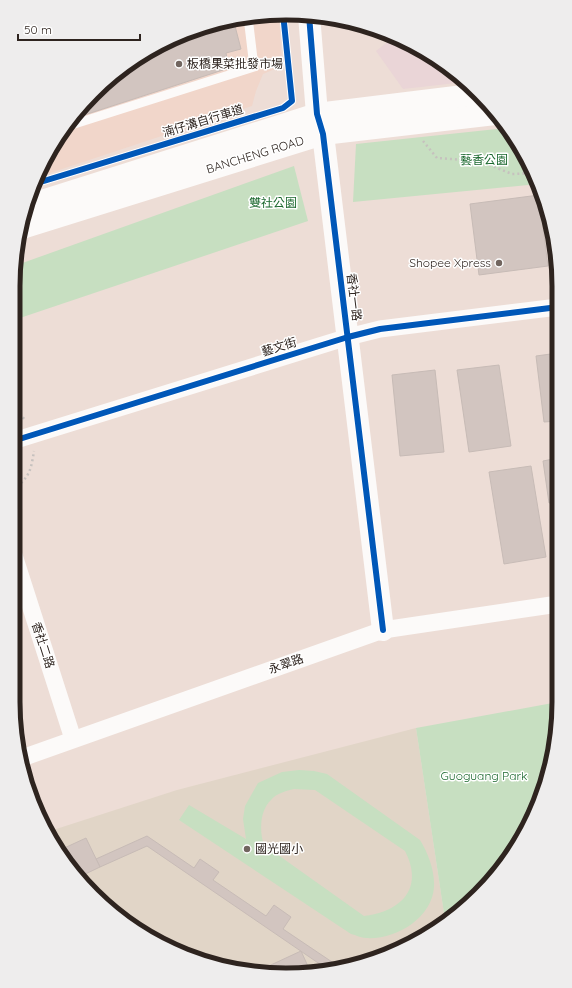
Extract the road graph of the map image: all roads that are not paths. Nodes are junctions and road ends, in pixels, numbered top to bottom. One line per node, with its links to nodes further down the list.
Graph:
1 (310, 21): 6 (street, 香社一路)
2 (249, 22): 5 (lane)
3 (471, 96): 6 (street, BANCHENG ROAD)
4 (489, 114): 6 (street, BANCHENG ROAD)
5 (75, 124)
6 (320, 124): 7 (street, BANCHENG ROAD); 8 (street, BANCHENG ROAD); 10 (street, 香社一路)
7 (33, 204)
8 (27, 226)
9 (552, 308): 10 (street, 藝文街)
10 (348, 337): 11 (street, 藝文街); 14 (street, 香社一路)
11 (20, 439)
12 (20, 574): 15 (street, 香社二路)
13 (552, 605): 14 (street, 永翠路)
14 (383, 630): 15 (street, 永翠路)
15 (73, 739): 16 (street, 永翠路)
16 (26, 757)

